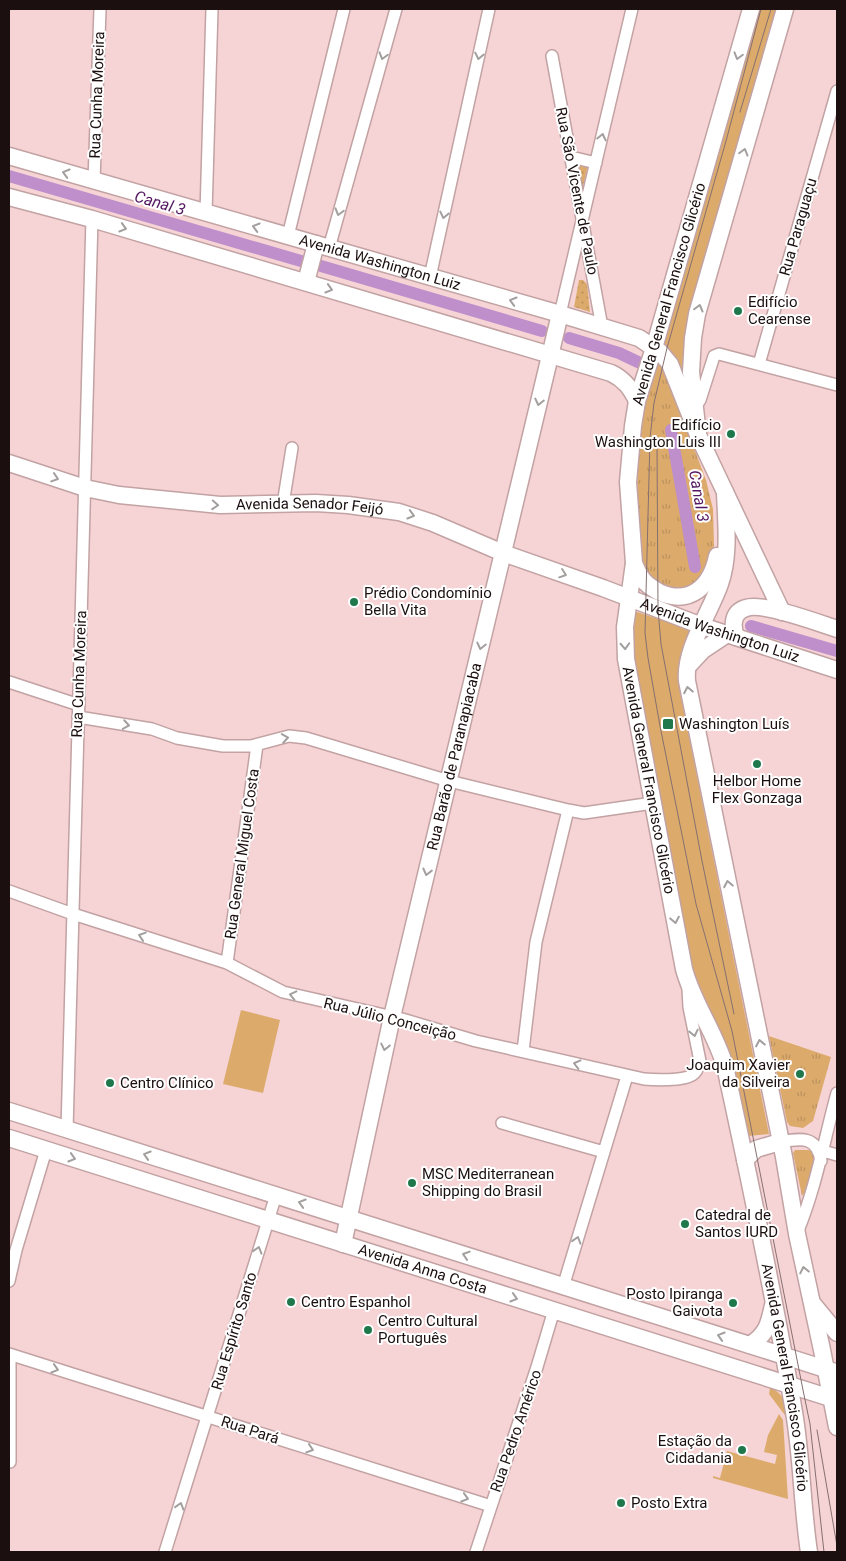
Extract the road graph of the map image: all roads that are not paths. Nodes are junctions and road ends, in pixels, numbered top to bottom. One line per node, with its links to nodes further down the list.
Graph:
1 (100, 9): 14 (street, Rua Cunha Moreira)
2 (212, 9): 16 (street)
3 (344, 9): 19 (street)
4 (396, 9): 20 (street, one-way to 20)
5 (489, 9): 23 (street, one-way to 23)
6 (632, 9): 13 (street, Rua Barão de Paranapiacaba, one-way to 6)
7 (752, 9): 27 (main road, Avenida General Francisco Glicério, one-way to 27)
8 (785, 9): 32 (main road, one-way to 8)
9 (552, 56): 12 (street, Rua São Vicente de Paulo)
10 (837, 91): 29 (street, Rua Paraguaçu)
11 (9, 156): 14 (main road, Avenida Washington Luiz, one-way to 11)
12 (571, 157): 13 (street); 18 (street, Rua São Vicente de Paulo)
13 (596, 163): 18 (street, Rua Barão de Paranapiacaba)
14 (94, 181): 16 (main road, Avenida Washington Luiz)
15 (9, 196): 17 (main road)
16 (206, 212): 19 (main road, Avenida Washington Luiz, one-way to 16)
17 (92, 219): 24 (main road, one-way to 24); 36 (street, Rua Cunha Moreira)
18 (582, 219): 21 (street, Rua Barão de Paranapiacaba); 22 (street, Rua São Vicente de Paulo)
19 (288, 236): 20 (main road, Avenida Washington Luiz)
20 (322, 246): 23 (main road, Avenida Washington Luiz); 24 (main road)
21 (570, 269): 22 (street); 25 (street, Rua Barão de Paranapiacaba)
22 (592, 269): 26 (street, Rua São Vicente de Paulo)
23 (430, 277): 25 (main road, Avenida Washington Luiz, one-way to 23)
24 (306, 282): 28 (main road, one-way to 28)
25 (560, 314): 26 (main road, Avenida Washington Luiz); 28 (main road, Rua Barão de Paranapiacaba)
26 (602, 327): 27 (main road, Avenida Washington Luiz)
27 (654, 348): 31 (main road, Avenida General Francisco Glicério); 33 (main road, Avenida Washington Luiz)
28 (550, 355): 31 (main road); 40 (main road, Rua Barão de Paranapiacaba, one-way to 40)
29 (759, 364): 30 (street); 32 (street)
30 (837, 384)
31 (637, 401): 41 (main road, Avenida General Francisco Glicério)
32 (695, 407): 33 (main road)
33 (698, 435): 37 (main road)
34 (292, 448): 38 (street)
35 (9, 463): 36 (main road, Avenida Senador Feijó, one-way to 36)
36 (85, 488): 38 (main road, Avenida Senador Feijó, one-way to 38); 51 (street, Rua Cunha Moreira)
37 (725, 492): 39 (main road); 44 (main road)
38 (283, 504): 40 (main road, Avenida Senador Feijó, one-way to 40)
39 (725, 517): 41 (main road); 45 (main road)
40 (503, 552): 42 (main road, Avenida Senador Feijó, one-way to 42); 54 (main road, Rua Barão de Paranapiacaba, one-way to 54)
41 (634, 564): 43 (main road, Avenida General Francisco Glicério)
42 (603, 588): 43 (main road, Avenida Washington Luiz)
43 (629, 598): 45 (main road, Avenida Washington Luiz); 55 (main road, Avenida General Francisco Glicério, one-way to 55)
44 (782, 612): 46 (main road); 47 (main road)
45 (699, 619): 47 (main road, Avenida Washington Luiz); 48 (main road)
46 (837, 629)
47 (732, 636): 48 (main road); 49 (main road, Avenida Washington Luiz)
48 (686, 669): 69 (main road, one-way to 48)
49 (837, 670)
50 (9, 682): 51 (street)
51 (79, 705): 52 (street, Rua Cunha Moreira)
52 (78, 717): 53 (street, one-way to 53); 58 (street, Rua Cunha Moreira)
53 (257, 745): 54 (street, one-way to 54); 59 (street, Rua General Miguel Costa)
54 (449, 781): 56 (street); 61 (main road, Rua Barão de Paranapiacaba, one-way to 61)
55 (653, 803): 56 (street); 60 (main road, Avenida General Francisco Glicério, one-way to 60)
56 (568, 810): 62 (street)
57 (9, 892): 58 (street, Rua Júlio Conceição)
58 (73, 914): 59 (street, Rua Júlio Conceição, one-way to 58); 67 (street, Rua Cunha Moreira)
59 (227, 964): 61 (street, Rua Júlio Conceição, one-way to 59)
60 (688, 985): 63 (street, Rua Júlio Conceição, one-way to 63); 74 (main road, Avenida General Francisco Glicério)
61 (392, 1017): 62 (street, Rua Júlio Conceição); 76 (main road, Rua Barão de Paranapiacaba, one-way to 76)
62 (523, 1051): 63 (street, Rua Júlio Conceição, one-way to 62)
63 (627, 1076): 71 (street)
64 (837, 1093): 73 (street)
65 (9, 1111): 67 (main road, Avenida Anna Costa)
66 (502, 1123): 71 (street)
67 (67, 1130): 75 (main road, Avenida Anna Costa, one-way to 67)
68 (9, 1138): 70 (main road, Avenida Anna Costa)
69 (780, 1142): 73 (street); 74 (main road); 78 (main road)
70 (46, 1150): 77 (main road, Avenida Anna Costa, one-way to 77); 80 (street)
71 (604, 1152): 81 (street, one-way to 71)
72 (837, 1155): 73 (street)
73 (822, 1156): 78 (street)
74 (745, 1160): 84 (main road, Avenida General Francisco Glicério)
75 (276, 1195): 76 (main road, Avenida Anna Costa, one-way to 75); 77 (street, Rua Espírito Santo)
76 (348, 1218): 79 (main road, Rua Barão de Paranapiacaba); 81 (main road, Avenida Anna Costa, one-way to 76)
77 (268, 1220): 79 (main road, Avenida Anna Costa); 93 (street, Rua Espírito Santo, one-way to 77)
78 (797, 1234): 82 (main road, one-way to 78)
79 (343, 1244): 85 (main road, Avenida Anna Costa, one-way to 85)
80 (9, 1281)
81 (563, 1286): 83 (main road, Avenida Anna Costa)
82 (811, 1302): 86 (main road); 90 (main road)
83 (615, 1303): 85 (main road); 87 (main road, Avenida Anna Costa, one-way to 83)
84 (774, 1303): 87 (main road); 89 (main road, Avenida General Francisco Glicério)
85 (554, 1310): 91 (main road, Avenida Anna Costa); 96 (street, Rua Pedro Américo)
86 (837, 1333)
87 (750, 1345): 89 (main road, Avenida Anna Costa)
88 (10, 1355): 93 (street, Rua Pará, one-way to 93); 95 (street)
89 (784, 1356): 90 (main road, Avenida Anna Costa); 91 (main road, Avenida General Francisco Glicério)
90 (832, 1371): 92 (main road)
91 (789, 1385): 92 (main road, Avenida Anna Costa); 99 (main road, Avenida General Francisco Glicério)
92 (835, 1400): 94 (main road)
93 (208, 1417): 96 (street, Rua Pará, one-way to 96); 97 (street, Rua Espírito Santo, one-way to 93)
94 (837, 1427)
95 (10, 1462)
96 (491, 1506): 98 (street, Rua Pedro Américo)
97 (165, 1552)
98 (476, 1552)
99 (809, 1552)

